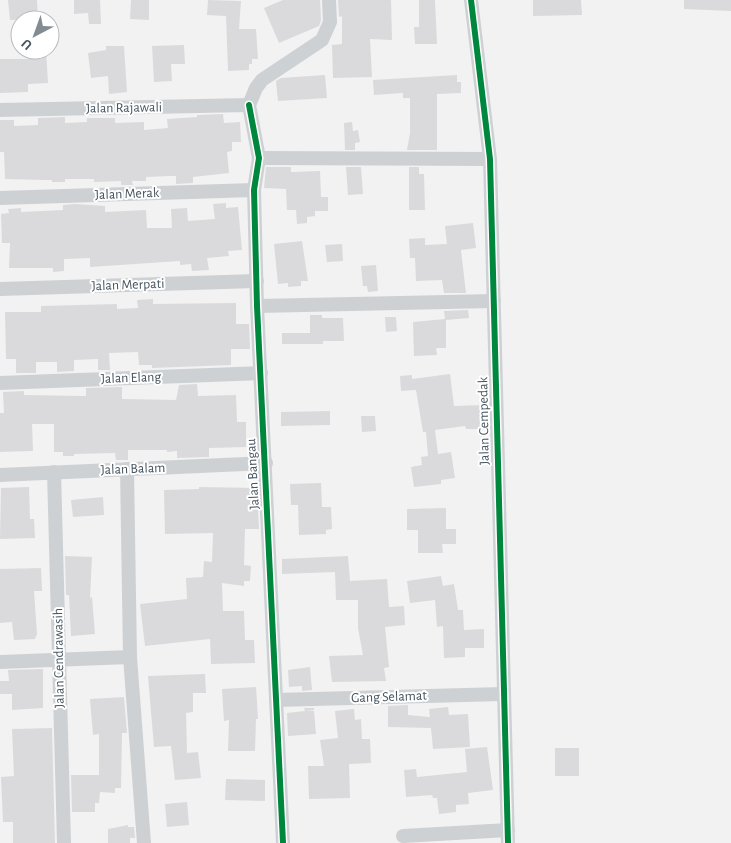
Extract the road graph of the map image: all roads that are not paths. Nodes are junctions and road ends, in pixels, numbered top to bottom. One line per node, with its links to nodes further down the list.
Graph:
1 (329, 0): 3 (street)
2 (471, 0): 6 (street, Jalan Cempedak)
3 (249, 105): 4 (street, Jalan Rajawali); 5 (street, Jalan Bangau)
4 (0, 110)
5 (258, 158): 6 (street); 7 (street, Jalan Bangau)
6 (490, 159): 11 (street, Jalan Cempedak)
7 (254, 190): 8 (street, Jalan Merak); 9 (street, Jalan Bangau)
8 (0, 198)
9 (257, 281): 10 (street, Jalan Merpati); 12 (street, Jalan Bangau)
10 (0, 290)
11 (494, 301): 12 (street); 22 (street, Jalan Cempedak)
12 (257, 306): 13 (street, Jalan Bangau)
13 (261, 373): 14 (street, Jalan Elang); 15 (street, Jalan Bangau)
14 (0, 383)
15 (266, 463): 16 (street, Jalan Balam); 23 (street, Jalan Bangau)
16 (127, 470): 17 (street, Jalan Balam); 19 (street)
17 (54, 472): 18 (street, Jalan Balam); 20 (street, Jalan Cendrawasih)
18 (0, 475)
19 (130, 657): 20 (street); 27 (street)
20 (59, 660): 21 (street); 26 (street, Jalan Cendrawasih)
21 (0, 662)
22 (503, 694): 23 (street, Gang Selamat); 25 (street, Jalan Cempedak)
23 (276, 700): 28 (street, Jalan Bangau)
24 (403, 836): 25 (street)
25 (508, 837)
26 (64, 843)
27 (144, 843)
28 (283, 843)

